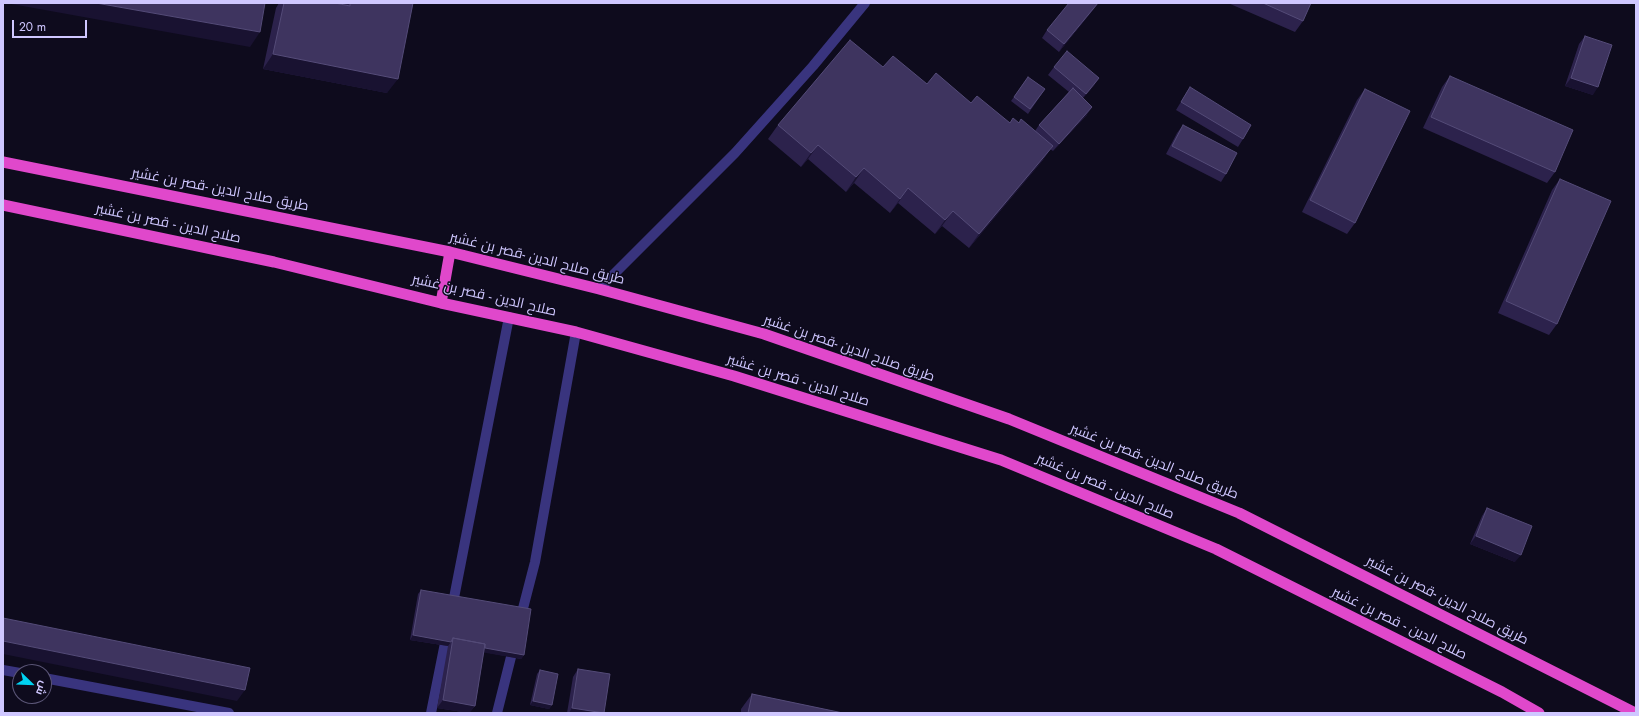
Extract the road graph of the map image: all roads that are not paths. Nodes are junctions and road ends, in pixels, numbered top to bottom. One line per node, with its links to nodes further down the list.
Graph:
1 (865, 3): 5 (street)
2 (3, 162): 4 (highway, طريق صلاح الدين -قصر بن غشير)
3 (3, 205): 6 (highway, صلاح الدين - قصر بن غشير)
4 (450, 252): 5 (highway, طريق صلاح الدين -قصر بن غشير); 6 (highway)
5 (599, 289): 15 (highway, طريق صلاح الدين -قصر بن غشير)
6 (441, 302): 7 (highway, صلاح الدين - قصر بن غشير)
7 (509, 317): 8 (highway, صلاح الدين - قصر بن غشير); 12 (street)
8 (576, 332): 10 (highway, صلاح الدين - قصر بن غشير); 13 (street)
9 (52, 680): 11 (street)
10 (1526, 708): 14 (highway, صلاح الدين - قصر بن غشير)
11 (229, 713)
12 (431, 713)
13 (497, 713)
14 (1539, 713)
15 (1635, 713)

